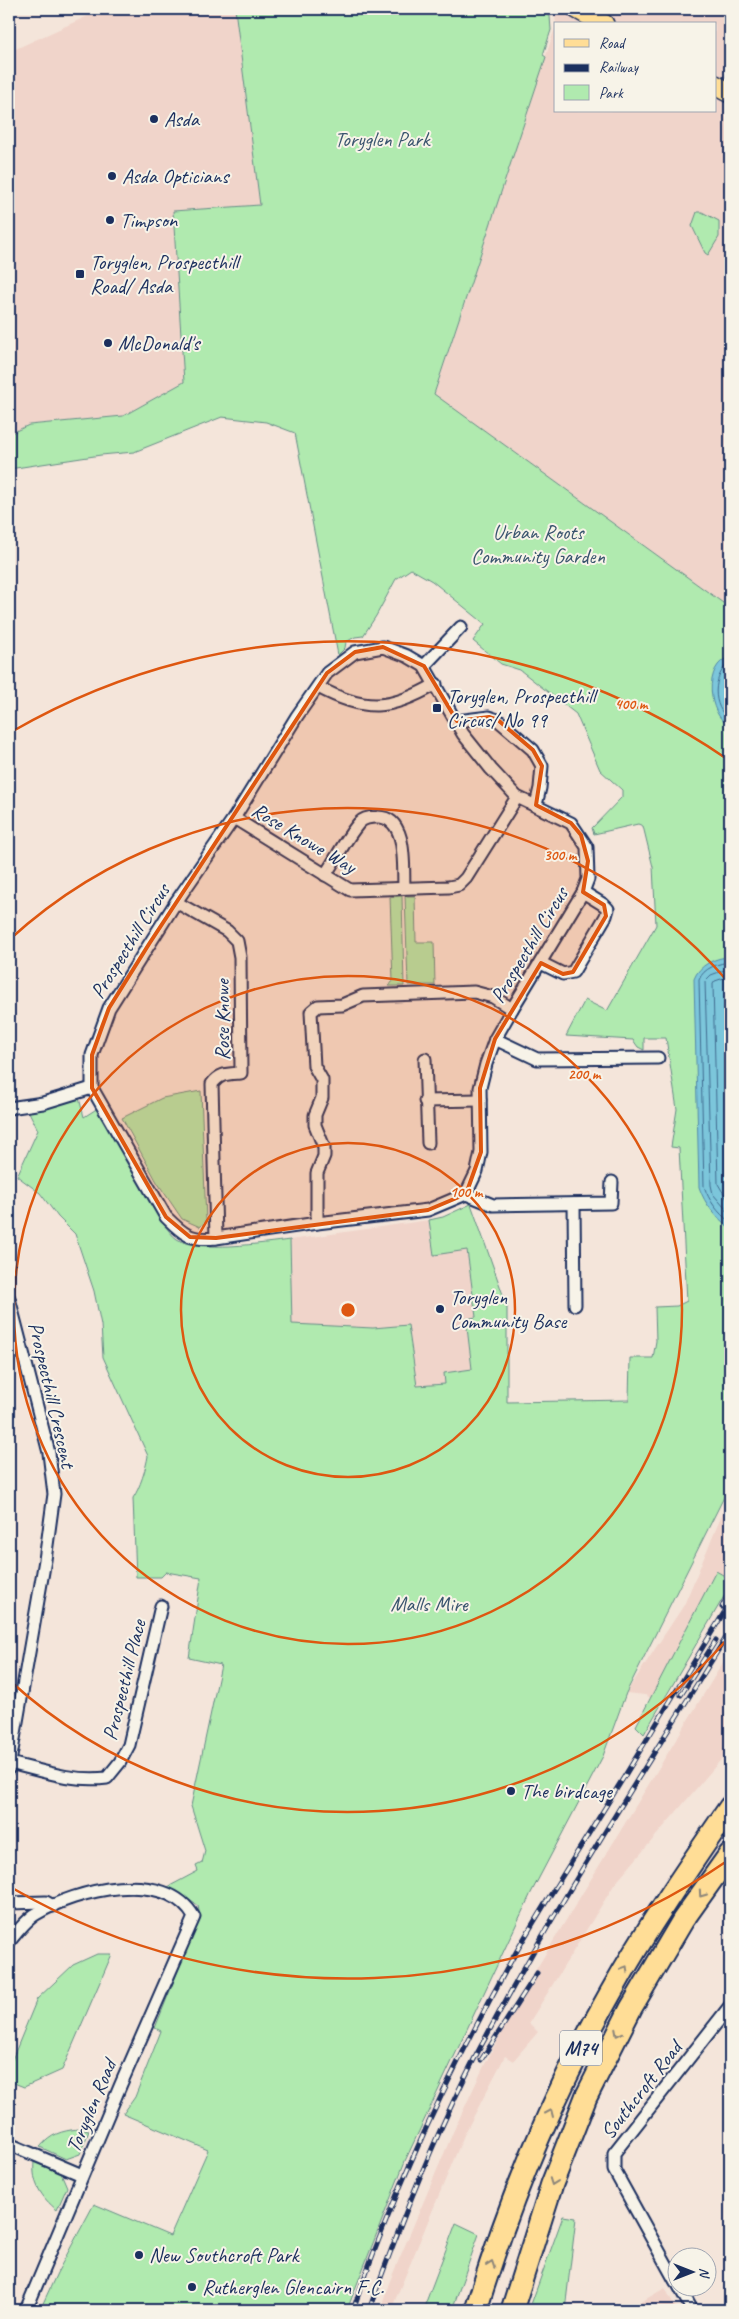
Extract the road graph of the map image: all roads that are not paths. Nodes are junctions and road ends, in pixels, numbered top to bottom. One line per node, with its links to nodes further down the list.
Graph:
1 (577, 9): 2 (main road)
2 (600, 22)
3 (716, 86): 4 (main road)
4 (730, 93)
5 (461, 627): 6 (street)
6 (424, 666): 7 (street, Prospecthill Circus); 8 (street, Prospecthill Circus)
7 (436, 684): 8 (street); 9 (street, Prospecthill Circus)
8 (318, 687): 12 (street, Prospecthill Circus)
9 (457, 721): 10 (street, Prospecthill Circus); 11 (street)
10 (518, 797): 11 (street, Prospecthill Circus); 14 (street, Rose Knowe Way)
11 (536, 804): 15 (street, Prospecthill Circus)
12 (234, 818): 13 (street, Rose Knowe Way); 16 (street, Prospecthill Circus)
13 (325, 875): 14 (street, Rose Knowe Way); 14 (street)
14 (404, 888)
15 (583, 892): 17 (street, Prospecthill Circus); 17 (street)
16 (176, 902): 22 (street, Prospecthill Circus); 31 (street, Rose Knowe)
17 (541, 963): 18 (street, Prospecthill Circus)
18 (512, 1009): 19 (street, Prospecthill Circus); 30 (street)
19 (495, 1039): 20 (street); 23 (street, Prospecthill Circus)
20 (658, 1058)
21 (424, 1060): 24 (street)
22 (92, 1088): 25 (street); 31 (street)
23 (480, 1100): 24 (street); 28 (street, Prospecthill Circus)
24 (426, 1101): 26 (street)
25 (9, 1108)
26 (428, 1143)
27 (612, 1182): 29 (street)
28 (466, 1194): 29 (street); 30 (street)
29 (574, 1204): 33 (street)
30 (317, 1223): 31 (street)
31 (216, 1238)
32 (9, 1298): 35 (street, Prospecthill Crescent)
33 (575, 1305)
34 (162, 1606): 35 (street, Prospecthill Place)
35 (9, 1765)
36 (730, 1807): 47 (highway, M74, one-way to 36)
37 (730, 1854): 48 (highway, M74, one-way to 48)
38 (9, 1903): 39 (street)
39 (53, 1906): 40 (street); 43 (street, Toryglen Road)
40 (9, 1942)
41 (730, 2006): 44 (street, Southcroft Road)
42 (9, 2144): 43 (street)
43 (82, 2174): 46 (street, Toryglen Road)
44 (666, 2264)
45 (684, 2296): 49 (street)
46 (26, 2310)
47 (476, 2310)
48 (512, 2310)
49 (692, 2310)

